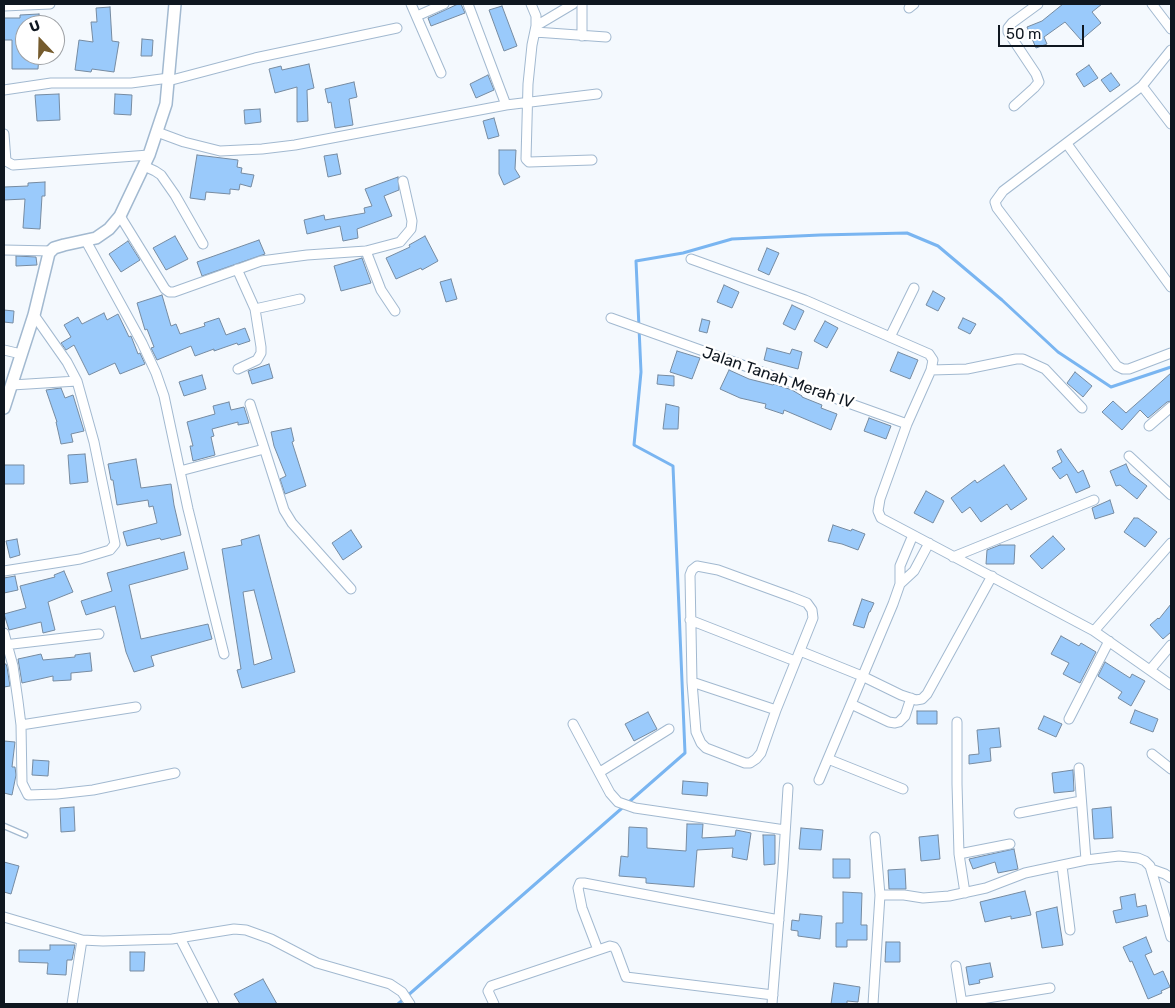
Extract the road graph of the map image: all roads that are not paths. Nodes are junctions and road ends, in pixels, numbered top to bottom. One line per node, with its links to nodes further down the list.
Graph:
1 (50, 4): 11 (street)
2 (175, 4): 20 (street)
3 (411, 4): 12 (street)
4 (444, 4): 12 (street)
5 (468, 4): 25 (street)
6 (531, 4): 14 (street)
7 (572, 4): 14 (street)
8 (582, 4): 16 (street)
9 (1038, 4): 26 (street)
10 (1152, 4): 15 (street)
11 (6, 5)
12 (417, 16): 19 (street)
13 (397, 28): 20 (street)
14 (536, 29): 16 (street); 24 (street)
15 (1171, 30)
16 (582, 36): 17 (street)
17 (606, 37)
18 (1171, 50): 21 (street)
19 (440, 73)
20 (168, 80): 22 (street); 28 (street)
21 (1142, 86): 27 (street); 30 (street)
22 (4, 90)
23 (597, 94): 24 (street)
24 (527, 102): 25 (street); 32 (street)
25 (506, 105): 28 (street)
26 (1014, 106)
27 (1171, 124)
28 (157, 132): 31 (street)
29 (4, 134): 31 (street)
30 (1067, 144): 43 (street); 52 (street)
31 (149, 155): 33 (street)
32 (592, 160)
33 (144, 166): 35 (street); 37 (street)
34 (403, 181): 40 (street)
35 (120, 216): 36 (street); 42 (street)
36 (86, 241): 39 (street); 66 (street)
37 (203, 244)
38 (4, 250): 39 (street)
39 (52, 250): 48 (street)
40 (366, 252): 42 (street); 47 (street)
41 (692, 259): 50 (street)
42 (237, 269): 46 (street)
43 (1171, 286)
44 (914, 288): 50 (street)
45 (300, 299): 46 (street)
46 (255, 309): 54 (street)
47 (395, 311)
48 (34, 315): 53 (street); 56 (street)
49 (611, 318): 62 (street, Jalan Tanah Merah IV)
50 (890, 337): 55 (street)
51 (4, 350): 53 (street)
52 (1171, 353)
53 (22, 354): 57 (street)
54 (238, 369)
55 (931, 370): 61 (street); 62 (street)
56 (77, 381): 57 (street); 73 (street)
57 (12, 385): 60 (street)
58 (250, 404): 64 (street)
59 (1171, 407): 63 (street)
60 (4, 408)
61 (1082, 408)
62 (908, 424): 69 (street)
63 (1149, 426)
64 (264, 449): 66 (street); 76 (street)
65 (1129, 456): 67 (street)
66 (180, 470): 85 (street)
67 (1171, 495)
68 (1094, 500): 72 (street)
69 (913, 534): 70 (street); 75 (street)
70 (929, 543): 72 (street); 75 (street)
71 (1171, 543): 78 (street)
72 (954, 556): 74 (street)
73 (4, 572)
74 (992, 576): 78 (street); 91 (street)
75 (900, 584): 88 (street)
76 (351, 589)
77 (690, 620): 84 (street); 86 (street); 89 (street)
78 (1094, 631): 81 (street)
79 (4, 633): 82 (street)
80 (99, 634): 82 (street)
81 (1109, 642): 87 (street); 95 (street)
82 (6, 645): 98 (street)
83 (1171, 645): 87 (street)
84 (800, 651): 86 (street); 88 (street)
85 (224, 654)
86 (796, 661): 94 (street)
87 (1150, 670): 90 (street)
88 (862, 676): 91 (street); 92 (street)
89 (692, 682): 94 (street); 94 (street)
90 (1171, 685)
91 (910, 698): 92 (street)
92 (851, 704): 101 (street)
93 (136, 707): 98 (street)
94 (776, 710)
95 (1069, 719)
96 (957, 722): 116 (street)
97 (573, 724): 104 (street)
98 (21, 725): 105 (street)
99 (669, 729): 104 (street)
100 (1152, 754): 103 (street)
101 (828, 759): 106 (street); 108 (street)
102 (1079, 768): 109 (street)
103 (1171, 769)
104 (600, 772): 112 (street)
105 (175, 773)
106 (819, 780)
107 (788, 788): 112 (street)
108 (903, 789)
109 (1081, 801): 110 (street); 117 (street)
110 (1019, 813)
111 (4, 826): 113 (lane)
112 (784, 830): 124 (street)
113 (25, 835)
114 (875, 837): 122 (street)
115 (1010, 844): 116 (street)
116 (960, 854): 121 (street)
117 (1086, 860): 118 (street); 119 (street)
118 (1062, 866): 121 (street); 125 (street)
119 (1151, 869): 120 (street); 126 (street)
120 (1171, 878)
121 (965, 893): 122 (street)
122 (880, 895): 138 (street)
123 (4, 917): 128 (street)
124 (778, 920): 129 (street); 132 (street)
125 (1070, 930)
126 (1171, 937)
127 (180, 938): 128 (street); 135 (street); 136 (street)
128 (82, 940): 134 (street)
129 (598, 950): 132 (street); 137 (street)
130 (956, 966): 133 (street)
131 (1050, 988): 133 (street)
132 (773, 1000)
133 (962, 1003)
134 (72, 1004)
135 (214, 1004)
136 (410, 1004)
137 (494, 1004)
138 (874, 1004)

